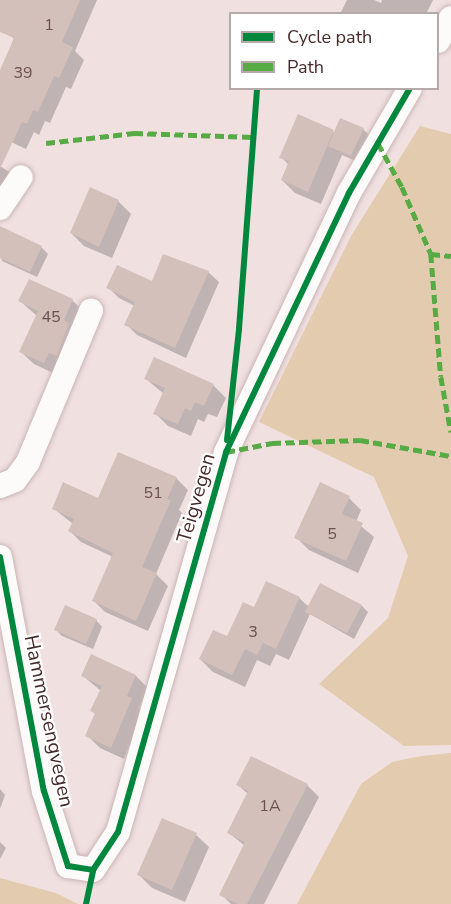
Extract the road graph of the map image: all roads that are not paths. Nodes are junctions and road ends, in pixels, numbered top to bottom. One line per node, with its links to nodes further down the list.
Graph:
1 (451, 18): 2 (street)
2 (439, 39)
3 (409, 90): 9 (street, Teigvegen)
4 (21, 177): 5 (street)
5 (0, 208)
6 (91, 311): 7 (street)
7 (0, 486)
8 (0, 557): 9 (street, Hammersengvegen)
9 (93, 870)

